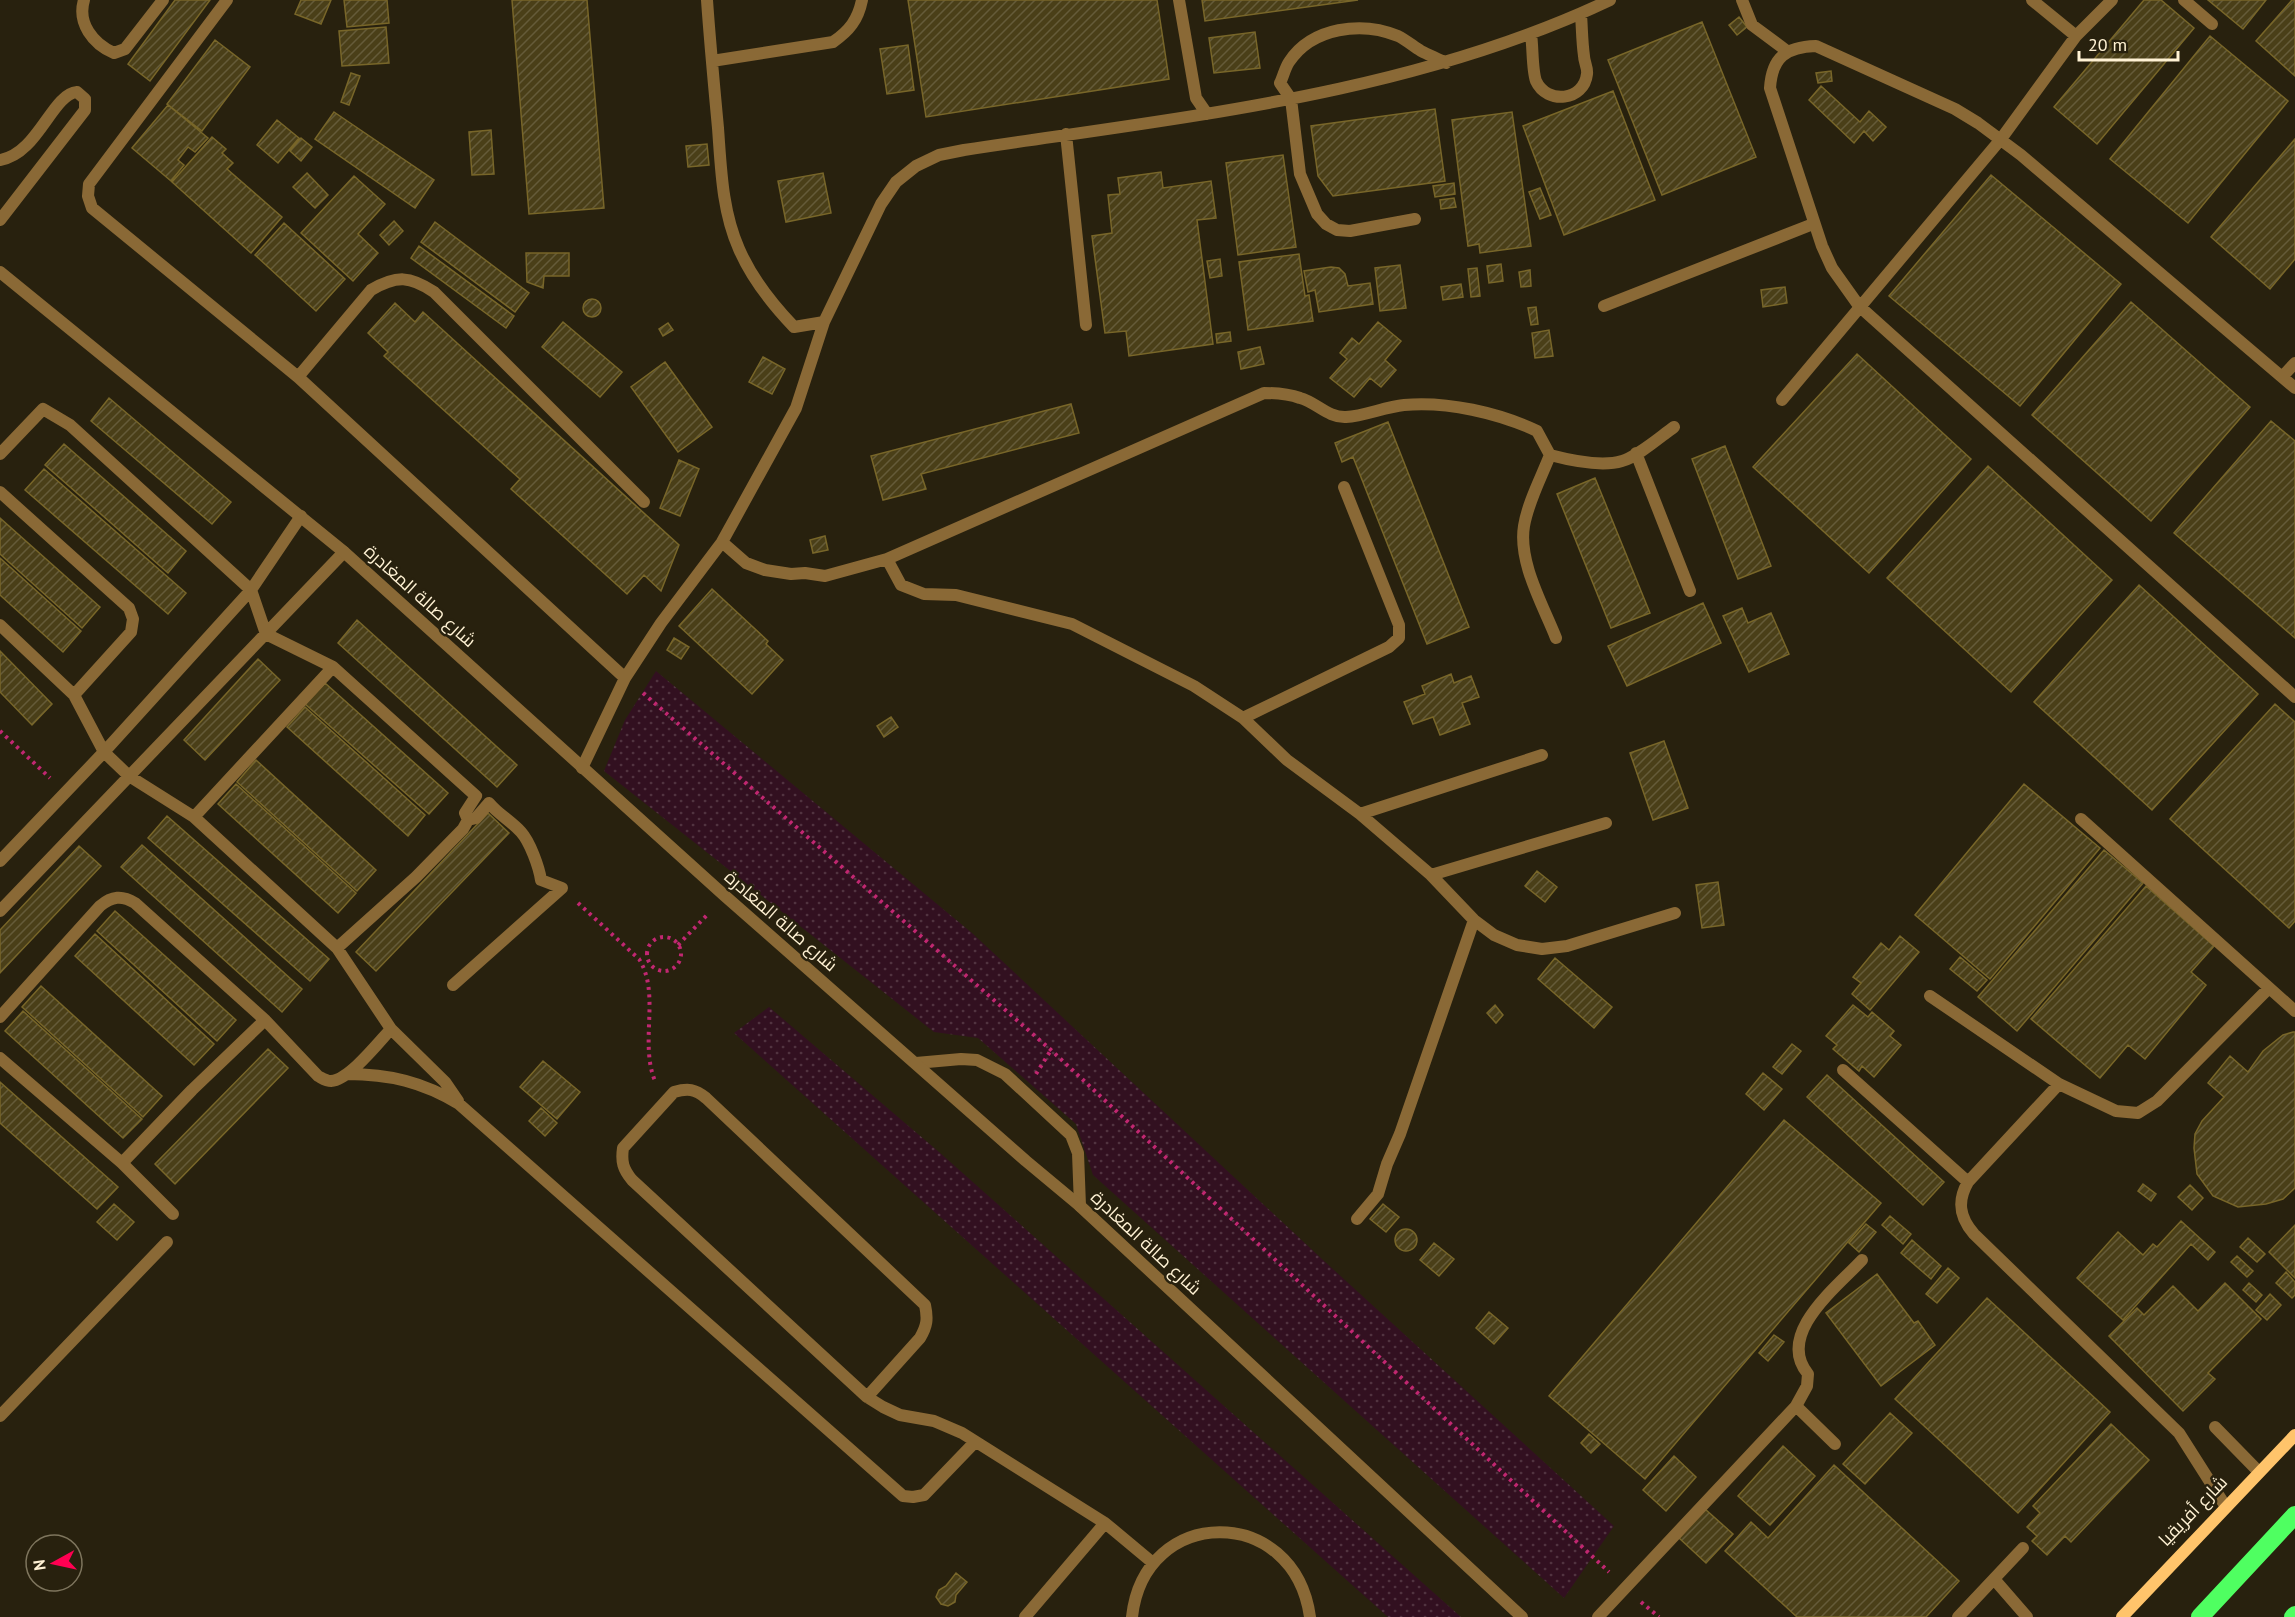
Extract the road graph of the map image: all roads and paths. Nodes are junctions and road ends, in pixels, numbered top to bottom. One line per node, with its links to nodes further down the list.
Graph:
1 (84, 0): 2 (street)
2 (163, 0)
3 (227, 0): 34 (street)
4 (706, 0): 17 (street)
5 (862, 0): 17 (street)
6 (1179, 0): 20 (street)
7 (1610, 0): 12 (street)
8 (1742, 0): 16 (street)
9 (2032, 0): 15 (street)
10 (2112, 0): 15 (street)
11 (2184, 0): 13 (street)
12 (1581, 14): 14 (street); 14 (street)
13 (2212, 24)
14 (1531, 34): 18 (street)
15 (2076, 36): 22 (street)
16 (1787, 51): 22 (street); 26 (street)
17 (712, 61): 30 (street)
18 (1446, 63): 19 (street); 19 (street)
19 (1291, 99): 20 (street); 24 (street)
20 (1207, 114): 21 (street)
21 (1066, 134): 30 (street); 31 (street)
22 (2001, 140): 29 (street); 35 (street)
23 (0, 160): 25 (street)
24 (1415, 219)
25 (0, 220)
26 (1813, 224): 28 (street); 29 (street)
27 (0, 272): 45 (street, شارع صالة المغادرة)
28 (1604, 306)
29 (1859, 306): 37 (street); 57 (street)
30 (824, 321): 46 (street)
31 (1086, 325)
32 (325, 348): 34 (street)
33 (2295, 363): 35 (street)
34 (298, 377): 44 (street); 55 (street)
35 (2283, 377): 36 (street)
36 (2295, 388)
37 (1782, 400)
38 (1674, 427): 39 (street)
39 (1636, 453): 41 (street); 50 (street)
40 (0, 454): 49 (street)
41 (1550, 456): 48 (street); 53 (street)
42 (1344, 487): 58 (street)
43 (0, 492): 56 (street)
44 (644, 502)
45 (301, 516): 47 (street, شارع صالة المغادرة); 49 (street)
46 (722, 542): 48 (street); 55 (street)
47 (344, 552): 52 (street); 62 (street, شارع صالة المغادرة)
48 (886, 560): 58 (street)
49 (251, 590): 52 (street); 60 (street)
50 (1690, 591)
51 (0, 625): 56 (street)
52 (266, 634): 54 (street); 63 (street)
53 (1556, 638)
54 (333, 667): 66 (street); 68 (street)
55 (625, 678): 62 (street); 116 (path)
56 (74, 695): 60 (street)
57 (2295, 697)
58 (1244, 718): 65 (street)
59 (0, 731): 64 (path)
60 (104, 752): 63 (street); 64 (street)
61 (1542, 755): 65 (street)
62 (582, 768): 73 (street, شارع صالة المغادرة)
63 (129, 776): 66 (street); 74 (street)
64 (66, 793): 70 (street)
65 (1360, 814): 71 (street)
66 (194, 817): 78 (street)
67 (2081, 819): 82 (street)
68 (468, 820): 72 (street); 78 (street)
69 (1606, 823): 71 (street)
70 (0, 861)
71 (1431, 875): 76 (street)
72 (562, 888): 80 (path); 81 (street)
73 (725, 896): 77 (path); 89 (street, شارع صالة المغادرة)
74 (0, 911)
75 (1675, 913): 76 (street)
76 (1474, 920): 99 (street)
77 (678, 945): 79 (path); 79 (path)
78 (337, 948): 87 (street)
79 (651, 964): 80 (path)
80 (645, 967): 93 (path)
81 (453, 985)
82 (2269, 988): 84 (street); 92 (street)
83 (1930, 996): 92 (street)
84 (2295, 1011)
85 (0, 1017): 86 (street)
86 (265, 1020): 91 (street); 95 (street)
87 (392, 1029): 91 (street); 94 (street)
88 (0, 1058): 95 (street)
89 (916, 1063): 97 (street, شارع صالة المغادرة); 97 (street)
90 (1843, 1070): 96 (street)
91 (347, 1074): 94 (street)
92 (2059, 1084): 96 (street)
93 (665, 1100): 102 (street); 102 (street)
94 (459, 1104): 107 (street)
95 (122, 1163): 98 (street)
96 (1968, 1182): 110 (street)
97 (1080, 1206): 120 (street, شارع صالة المغادرة)
98 (173, 1214)
99 (1357, 1219)
100 (167, 1242): 104 (street)
101 (1862, 1260): 103 (street)
102 (867, 1397): 107 (street)
103 (1796, 1406): 108 (street); 116 (street)
104 (0, 1416)
105 (2215, 1427): 109 (street)
106 (2295, 1435): 109 (street, شارع أفريقيا)
107 (975, 1442): 112 (street)
108 (1836, 1444)
109 (2259, 1472): 110 (street, شارع أفريقيا)
110 (2226, 1507): 125 (street, شارع أفريقيا)
111 (2295, 1515): 126 (highway)
112 (1105, 1523): 114 (street); 117 (street)
113 (2024, 1548): 115 (street)
114 (1153, 1563): 118 (street); 119 (street)
115 (1994, 1579): 123 (street); 124 (street)
116 (1626, 1588): 121 (street); 122 (path)
117 (1025, 1617)
118 (1132, 1617)
119 (1310, 1617)
120 (1522, 1617)
121 (1598, 1617)
122 (1659, 1617)
123 (1958, 1617)
124 (2027, 1617)
125 (2122, 1617)
126 (2200, 1617)

